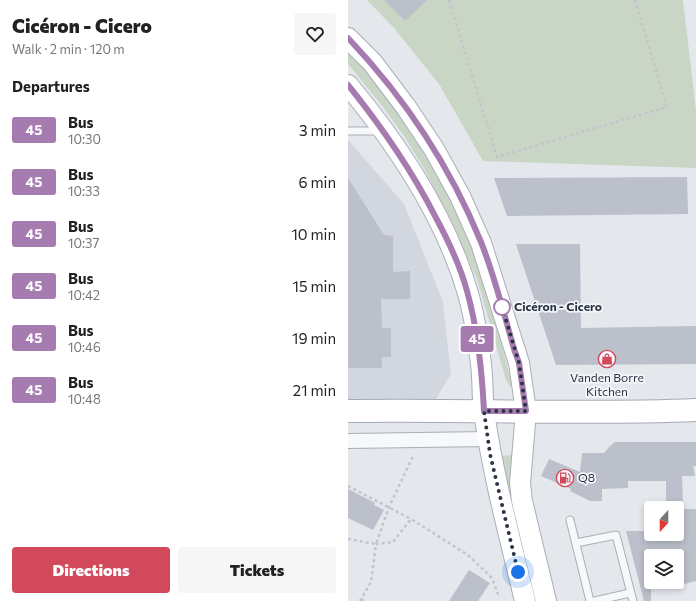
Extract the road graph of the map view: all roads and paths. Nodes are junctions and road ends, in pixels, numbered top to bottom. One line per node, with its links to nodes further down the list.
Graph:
1 (449, 0): 2 (path)
2 (635, 0)
3 (348, 38): 10 (main road)
4 (348, 85): 6 (main road)
5 (348, 130): 6 (lane)
6 (384, 131): 9 (main road)
7 (696, 410): 10 (main road)
8 (348, 411): 9 (main road)
9 (484, 411): 10 (main road); 11 (main road)
10 (526, 411): 26 (main road)
11 (488, 439): 12 (street); 25 (main road)
12 (348, 441)
13 (413, 455): 15 (path)
14 (348, 486): 15 (path)
15 (389, 507): 16 (path); 20 (path)
16 (411, 519): 20 (path); 22 (path)
17 (570, 520): 19 (lane)
18 (348, 539): 20 (path)
19 (576, 543): 21 (lane); 27 (lane)
20 (376, 544): 23 (path)
21 (630, 593): 28 (lane); 29 (lane)
22 (499, 597)
23 (361, 600): 24 (path)
24 (365, 601)
25 (525, 601)
26 (546, 601)
27 (590, 601)
28 (595, 601)
29 (632, 601)

